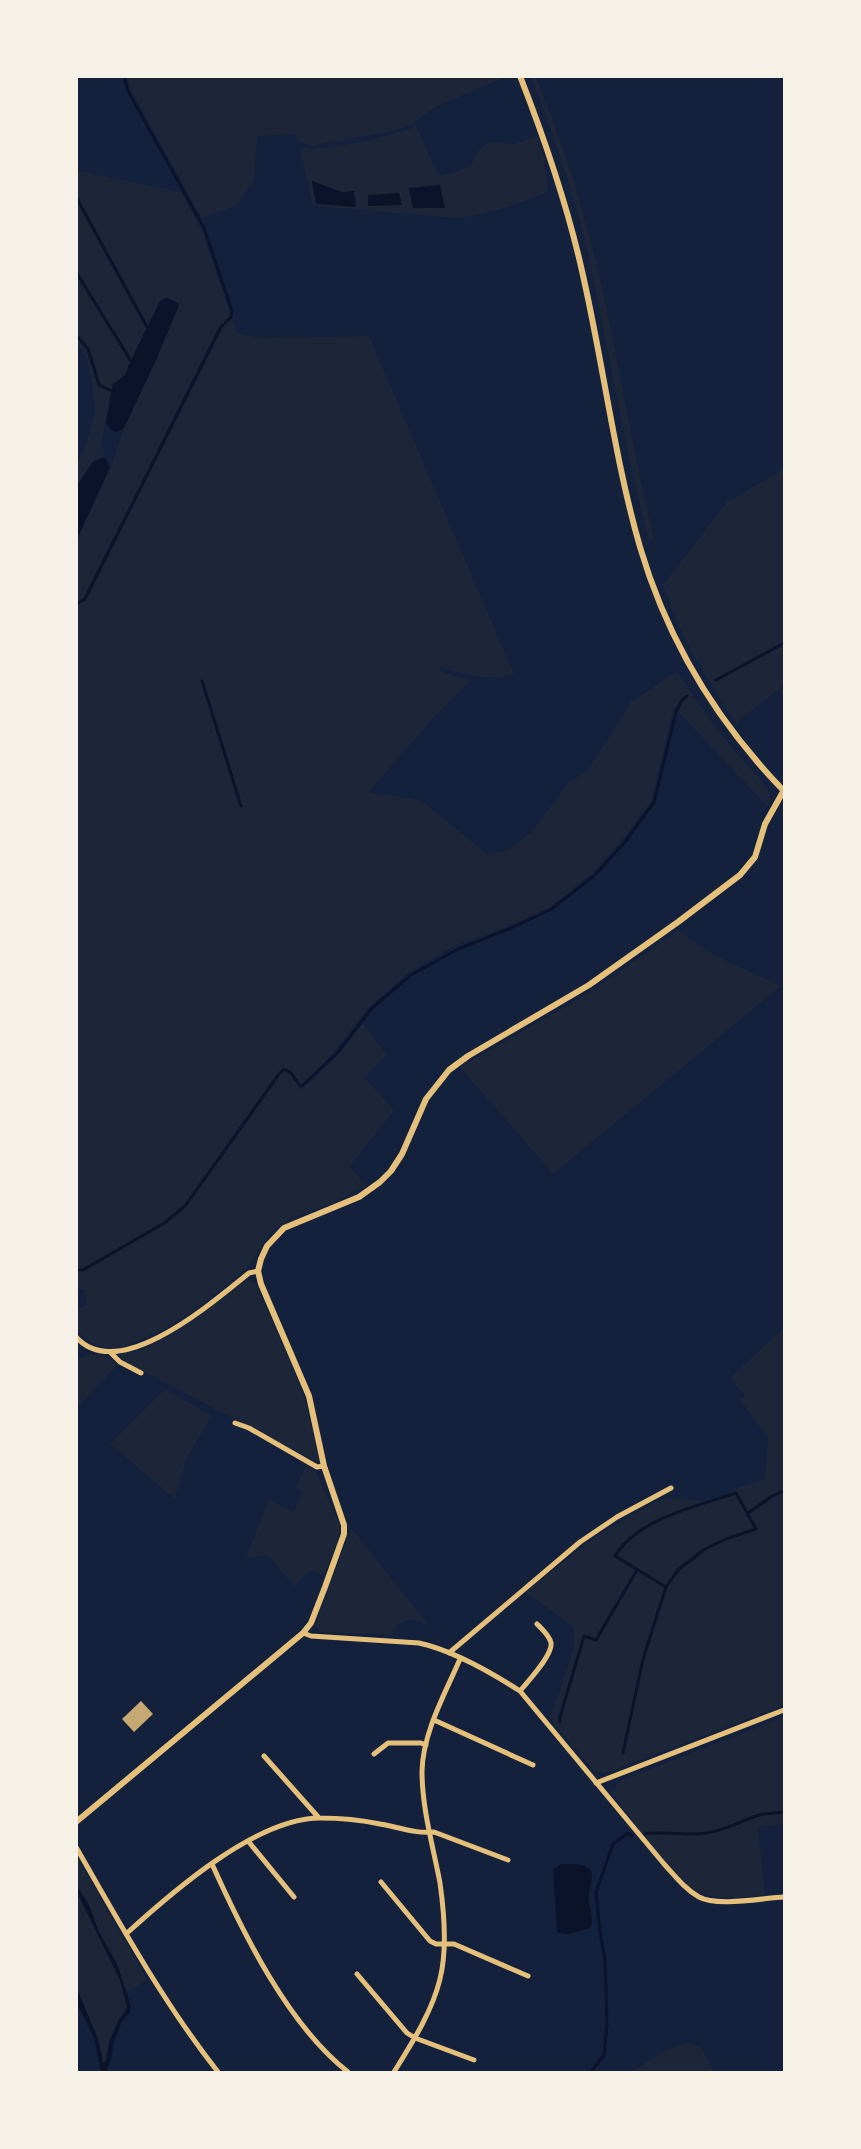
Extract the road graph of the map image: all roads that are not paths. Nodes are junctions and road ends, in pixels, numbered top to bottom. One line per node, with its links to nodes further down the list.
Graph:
1 (520, 76): 2 (street)
2 (784, 790): 3 (street)
3 (258, 1270): 5 (street); 8 (street)
4 (76, 1337): 5 (street)
5 (111, 1353): 6 (street)
6 (141, 1373)
7 (235, 1423): 8 (street)
8 (324, 1466): 11 (street)
9 (671, 1488): 12 (street)
10 (537, 1624): 14 (street)
11 (303, 1633): 12 (street); 23 (street)
12 (449, 1653): 13 (street)
13 (460, 1659): 14 (street); 16 (street)
14 (520, 1691): 21 (street)
15 (784, 1710): 21 (street)
16 (434, 1720): 17 (street); 20 (street)
17 (426, 1745): 18 (street); 24 (street)
18 (374, 1754)
19 (264, 1756): 22 (street)
20 (533, 1765)
21 (596, 1783): 31 (street)
22 (319, 1818): 24 (street); 25 (street)
23 (76, 1822)
24 (429, 1833): 27 (street); 33 (street)
25 (248, 1841): 28 (street); 30 (street)
26 (76, 1847): 32 (street)
27 (508, 1860)
28 (212, 1864): 32 (street); 39 (street)
29 (381, 1882): 33 (street)
30 (294, 1897)
31 (784, 1897)
32 (126, 1934): 38 (street)
33 (443, 1943): 35 (street); 36 (street)
34 (357, 1974): 36 (street)
35 (528, 1976)
36 (415, 2038): 37 (street); 40 (street)
37 (474, 2060)
38 (218, 2073)
39 (348, 2073)
40 (394, 2073)

